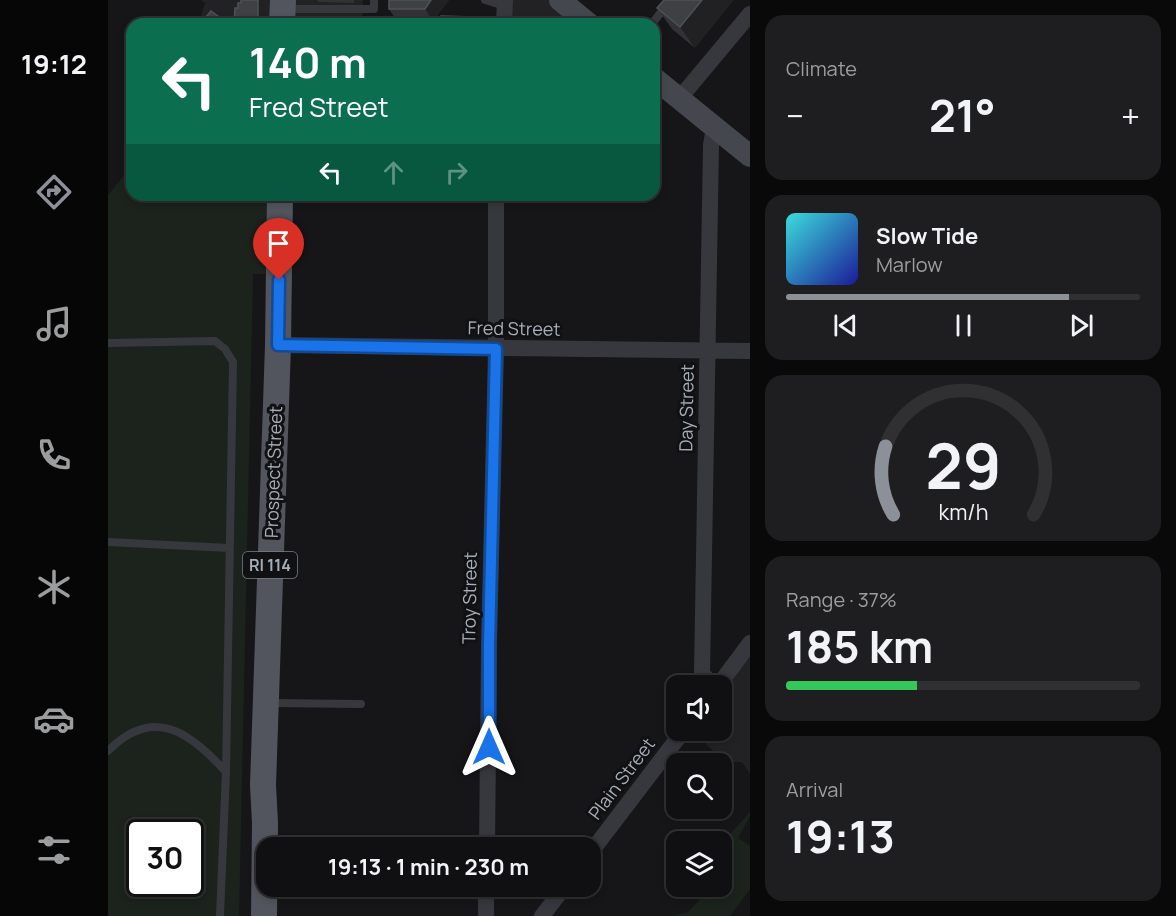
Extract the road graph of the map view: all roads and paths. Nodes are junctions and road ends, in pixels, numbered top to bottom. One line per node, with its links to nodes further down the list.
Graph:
1 (374, 0): 6 (lane)
2 (485, 0): 5 (lane)
3 (561, 0): 9 (main road)
4 (670, 0): 10 (lane)
5 (505, 3): 8 (street)
6 (283, 11)
7 (750, 14): 12 (street)
8 (504, 18)
9 (582, 18)
10 (656, 18)
11 (660, 83): 12 (main road)
12 (679, 99): 13 (main road)
13 (714, 127): 14 (main road); 20 (street, Day Street)
14 (750, 156)
15 (280, 201): 18 (main road, Prospect Street / RI 114)
16 (496, 201): 19 (street, Troy Street)
17 (108, 343): 23 (lane)
18 (278, 345): 19 (street, Fred Street); 27 (main road, Prospect Street / RI 114)
19 (496, 349): 20 (street, Fred Street); 32 (street, Troy Street)
20 (708, 350): 21 (street, Fred Street); 25 (street, Day Street)
21 (750, 351)
22 (108, 542): 23 (lane)
23 (230, 548): 31 (lane)
24 (750, 643): 26 (street)
25 (703, 675)
26 (726, 675)
27 (266, 703): 28 (lane); 37 (main road, Prospect Street / RI 114)
28 (361, 704)
29 (676, 741): 33 (street, Plain Street)
30 (108, 751): 31 (lane)
31 (226, 772): 36 (lane)
32 (487, 837)
33 (601, 839)
34 (486, 897): 38 (street)
35 (557, 897): 39 (street)
36 (220, 916)
37 (264, 916)
38 (486, 916)
39 (542, 916)

